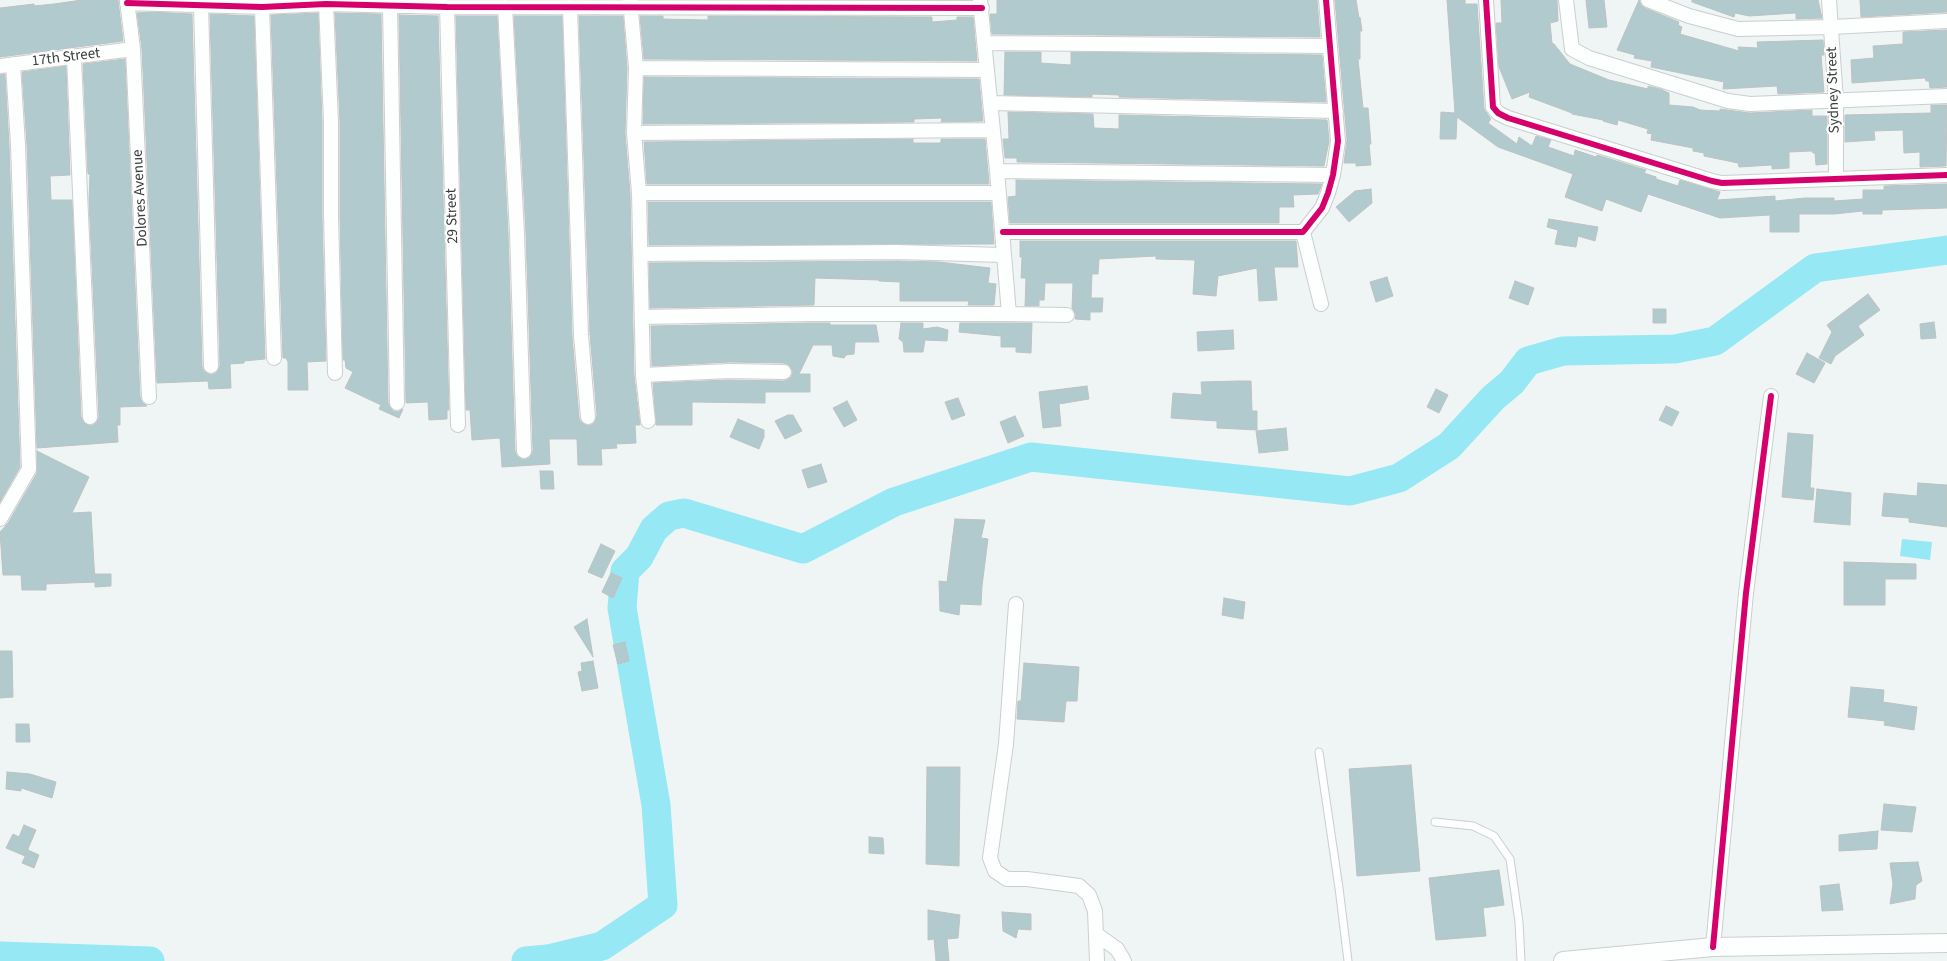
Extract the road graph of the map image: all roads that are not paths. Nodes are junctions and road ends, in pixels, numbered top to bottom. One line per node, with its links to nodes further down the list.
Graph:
1 (1326, 0): 19 (street)
2 (1486, 0): 34 (street)
3 (1566, 0): 26 (street)
4 (1648, 0): 17 (street)
5 (1828, 0): 17 (street, Sydney Street)
6 (127, 1): 10 (street); 20 (street, Dolores Avenue)
7 (630, 3): 9 (street); 15 (street); 23 (street)
8 (326, 4): 11 (street); 12 (street); 48 (street)
9 (981, 4): 18 (street)
10 (202, 6): 12 (street); 46 (street)
11 (390, 6): 13 (street); 52 (street)
12 (262, 7): 45 (street)
13 (447, 7): 14 (street); 56 (street, 29 Street)
14 (506, 7): 15 (street); 57 (street)
15 (570, 7): 54 (street)
16 (1947, 21): 17 (street)
17 (1832, 27): 26 (street, Sydney Street)
18 (985, 43): 19 (street); 24 (street)
19 (1329, 46): 28 (street)
20 (133, 49): 21 (street, 17th Street); 51 (street, Dolores Avenue)
21 (74, 58): 22 (street, 17th Street); 53 (street)
22 (7, 66): 58 (street)
23 (636, 68): 24 (street); 30 (street)
24 (987, 70): 27 (street)
25 (1947, 96): 26 (street)
26 (1836, 101): 34 (street, Sydney Street)
27 (990, 103): 28 (street); 29 (street)
28 (1336, 111): 32 (street)
29 (993, 130): 30 (street); 31 (street)
30 (634, 134): 35 (street)
31 (997, 171): 32 (street); 36 (street)
32 (1334, 175): 38 (street)
33 (1947, 175): 34 (street)
34 (1836, 179)
35 (639, 193): 36 (street); 39 (street)
36 (999, 193): 37 (street)
37 (1003, 232): 38 (street); 40 (street)
38 (1303, 232): 41 (street)
39 (640, 254): 40 (street); 44 (street)
40 (1003, 255): 42 (street)
41 (1321, 304)
42 (1009, 314): 43 (street); 44 (street)
43 (1067, 315)
44 (642, 318): 49 (street)
45 (274, 358)
46 (211, 366)
47 (784, 372): 49 (street)
48 (335, 373)
49 (643, 375): 55 (street)
50 (1772, 396): 64 (street)
51 (149, 397)
52 (398, 403)
53 (90, 417)
54 (588, 417)
55 (648, 421)
56 (458, 425)
57 (524, 451)
58 (0, 519)
59 (1016, 604): 62 (street)
60 (1318, 752): 67 (lane)
61 (1435, 822): 68 (lane)
62 (1096, 934): 65 (street); 66 (street)
63 (1947, 943): 64 (street)
64 (1713, 947): 69 (street)
65 (1097, 961)
66 (1124, 961)
67 (1348, 961)
68 (1521, 961)
69 (1562, 961)

